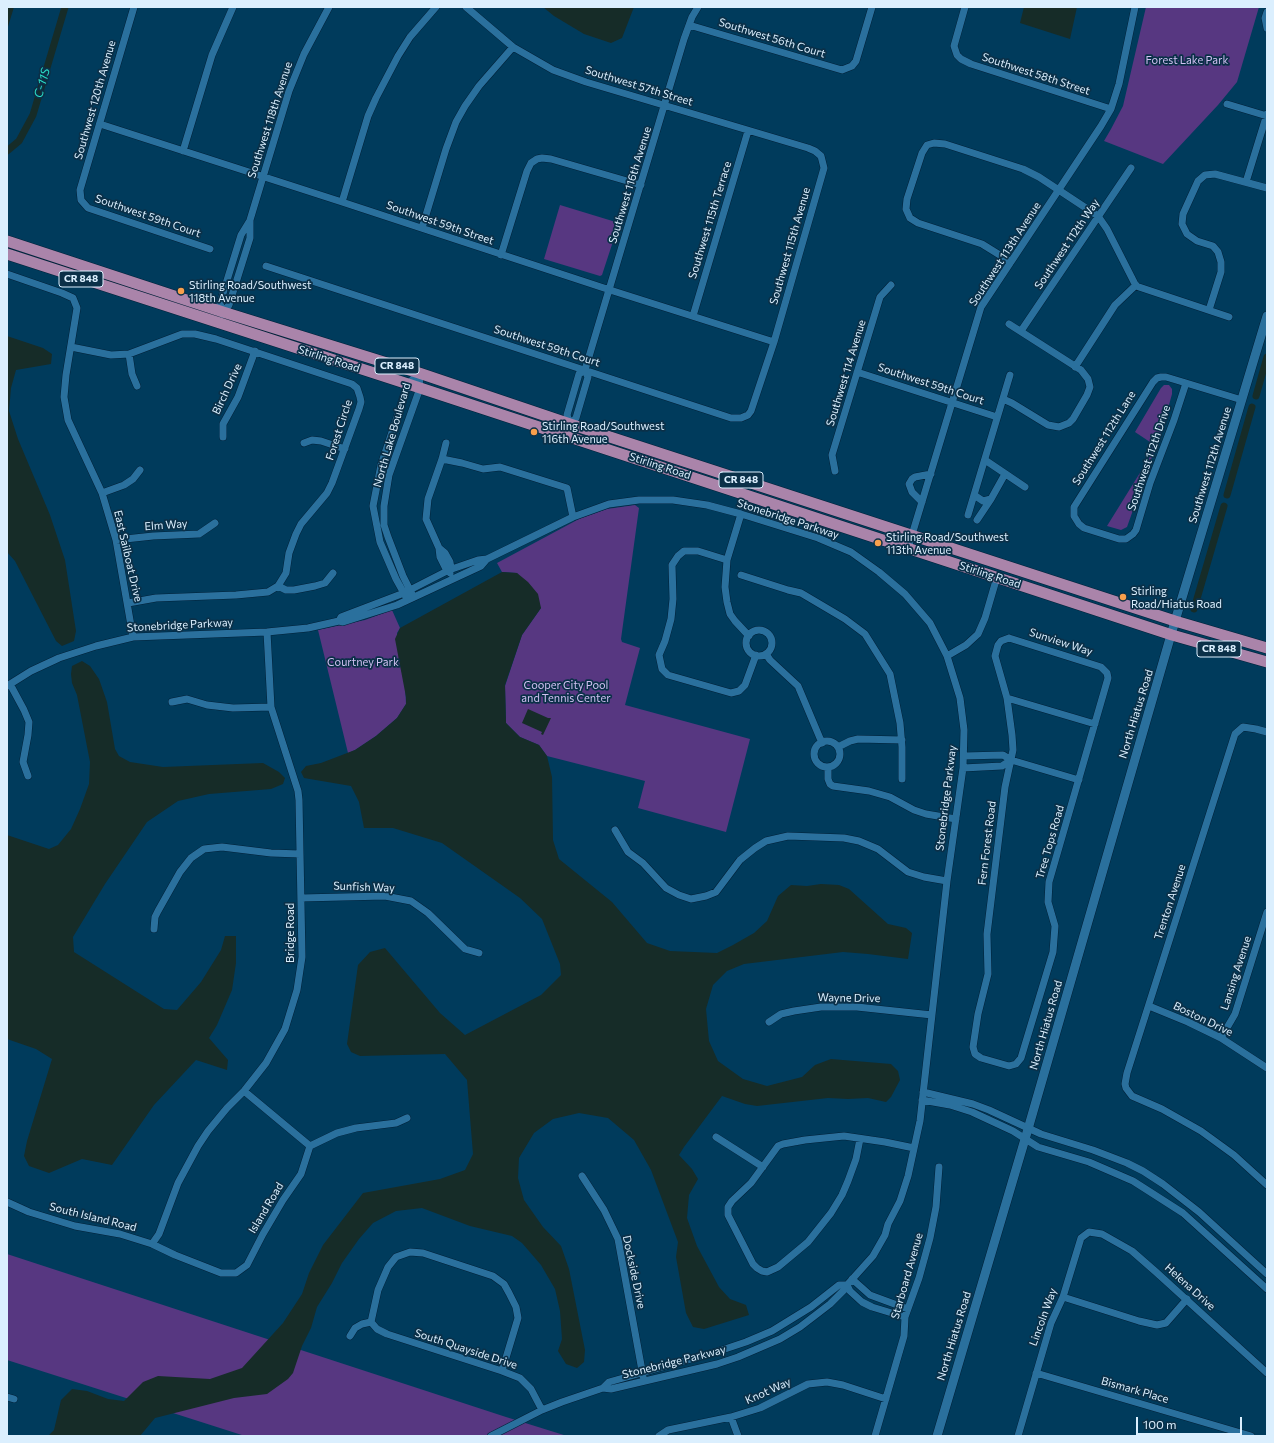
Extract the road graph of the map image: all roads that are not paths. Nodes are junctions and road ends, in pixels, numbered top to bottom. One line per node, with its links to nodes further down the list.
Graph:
1 (134, 7): 18 (street, Southwest 120th Avenue)
2 (233, 7): 20 (street)
3 (329, 7): 23 (street, Southwest 118th Avenue)
4 (436, 7): 29 (street)
5 (466, 7): 13 (street, Southwest 57th Street)
6 (698, 7): 11 (street, Southwest 116th Avenue)
7 (872, 7): 11 (street, Southwest 56th Court)
8 (965, 7): 16 (street, Southwest 58th Street)
9 (1135, 7): 16 (street, Southwest 113th Avenue)
10 (1267, 12): 12 (street)
11 (689, 25): 15 (street, Southwest 116th Avenue)
12 (1267, 28)
13 (513, 47): 15 (street, Southwest 57th Street); 31 (street)
14 (1227, 104): 17 (street)
15 (665, 105): 19 (street, Southwest 57th Street); 25 (street, Southwest 116th Avenue)
16 (1111, 110): 27 (street, Southwest 113th Avenue)
17 (1267, 116): 24 (street)
18 (100, 124): 20 (street, Southwest 59th Street); 28 (street, Southwest 120th Avenue)
19 (748, 131): 21 (street, Southwest 57th Street); 44 (street, Southwest 115th Terrace)
20 (182, 151): 23 (street, Southwest 59th Street)
21 (821, 156): 50 (street, Southwest 115th Avenue)
22 (1131, 168): 30 (street, Southwest 112th Way)
23 (263, 177): 29 (street, Southwest 59th Street); 43 (street, Southwest 118th Avenue)
24 (1246, 182): 26 (street); 42 (street)
25 (641, 185): 35 (street); 41 (street, Southwest 116th Avenue)
26 (1267, 188)
27 (1059, 190): 30 (street); 36 (street, Southwest 113th Avenue); 36 (street)
28 (81, 200): 33 (street, Southwest 59th Court)
29 (342, 202): 31 (street, Southwest 59th Street)
30 (1098, 216): 40 (street); 49 (street, Southwest 112th Way)
31 (422, 228): 35 (street, Southwest 59th Street)
32 (7, 241): 43 (main road, Stirling Road / CR 848)
33 (210, 249)
34 (7, 254): 47 (main road, Stirling Road / CR 848)
35 (501, 255): 41 (street, Southwest 59th Street)
36 (1011, 262): 65 (street, Southwest 113th Avenue)
37 (266, 266): 55 (street, Southwest 59th Court)
38 (7, 274): 51 (street, East Sailboat Drive)
39 (891, 285): 56 (street, Southwest 114 Avenue)
40 (1136, 286): 42 (street); 54 (street)
41 (610, 290): 44 (street, Southwest 59th Street); 55 (street, Southwest 116th Avenue)
42 (1209, 310): 46 (street)
43 (223, 312): 47 (street, Southwest 118th Avenue); 57 (main road, Stirling Road / CR 848)
44 (693, 316): 50 (street, Southwest 59th Street)
45 (1267, 316): 64 (street, Southwest 112th Avenue)
46 (1229, 317)
47 (219, 323): 60 (main road, Stirling Road / CR 848)
48 (1009, 324): 49 (street)
49 (1021, 332): 54 (street)
50 (774, 342): 55 (street, Southwest 59th Court)
51 (71, 347): 53 (street, Forest Circle); 80 (street, East Sailboat Drive)
52 (255, 351): 53 (street, Forest Circle); 69 (street, Birch Drive); 72 (street, Forest Circle)
53 (129, 354): 61 (street)
54 (1075, 367): 63 (street)
55 (585, 370): 67 (street, Southwest 116th Avenue)
56 (857, 372): 65 (street, Southwest 59th Court); 76 (street, Southwest 114 Avenue)
57 (419, 373): 60 (street, North Lake Boulevard); 62 (street, North Lake Boulevard); 67 (main road, Stirling Road / CR 848)
58 (1010, 375): 63 (street)
59 (1186, 383): 64 (street); 90 (street, Southwest 112th Drive); 90 (street, Southwest 112th Lane)
60 (408, 384): 62 (main road, Stirling Road / CR 848); 101 (street, North Lake Boulevard)
61 (137, 386)
62 (420, 388): 68 (main road, Stirling Road / CR 848); 101 (street, North Lake Boulevard)
63 (1003, 399): 66 (street)
64 (1242, 400): 103 (street, Southwest 112th Avenue)
65 (952, 403): 66 (street, Southwest 59th Court); 77 (street, Southwest 113th Avenue)
66 (997, 417): 74 (street)
67 (570, 424): 68 (street, Southwest 116th Avenue); 89 (main road, Stirling Road / CR 848)
68 (567, 436): 92 (main road, Stirling Road / CR 848)
69 (223, 437)
70 (304, 443): 72 (street)
71 (446, 443): 73 (street)
72 (345, 448): 100 (street, Forest Circle)
73 (442, 460): 86 (street); 95 (street)
74 (985, 460): 78 (street); 81 (street)
75 (140, 470): 80 (street)
76 (835, 471)
77 (931, 474): 83 (street, Southwest 113th Avenue); 83 (street)
78 (1005, 474): 79 (street); 82 (street)
79 (1025, 487)
80 (102, 493): 91 (street, East Sailboat Drive)
81 (974, 495): 82 (street); 85 (street)
82 (991, 499): 87 (street)
83 (922, 502): 89 (street, Southwest 113th Avenue)
84 (741, 514): 86 (street, Stonebridge Parkway); 94 (street); 112 (street, Stonebridge Parkway)
85 (968, 515)
86 (573, 517): 93 (street, Stonebridge Parkway)
87 (977, 520)
88 (215, 523): 91 (street, Elm Way)
89 (912, 535): 92 (street, Southwest 113th Avenue); 103 (main road, Stirling Road / CR 848)
90 (1129, 538)
91 (116, 540): 102 (street, East Sailboat Drive)
92 (908, 548): 98 (main road, Stirling Road / CR 848)
93 (487, 559): 95 (street, Stonebridge Parkway); 99 (street, Stonebridge Parkway)
94 (727, 560): 106 (street); 111 (street)
95 (449, 570): 99 (street); 101 (street, Stonebridge Parkway)
96 (333, 573): 100 (street)
97 (741, 575): 121 (street)
98 (997, 577): 105 (main road, Stirling Road / CR 848); 112 (street)
99 (454, 579): 101 (street, Stonebridge Parkway)
100 (278, 586): 102 (street)
101 (409, 595): 104 (street, Stonebridge Parkway)
102 (128, 603): 107 (street, East Sailboat Drive)
103 (1175, 621): 105 (street, North Hiatus Road); 109 (main road, Stirling Road / CR 848)
104 (267, 632): 107 (street, Stonebridge Parkway); 118 (street, Bridge Road)
105 (1172, 635): 113 (main road, Stirling Road / CR 848); 149 (street, North Hiatus Road)
106 (749, 636): 110 (street); 111 (street)
107 (133, 637): 115 (street, Stonebridge Parkway)
108 (1005, 639): 114 (street, Sunview Way); 116 (street, Fern Forest Road)
109 (1267, 648)
110 (766, 654): 111 (street); 122 (street)
111 (756, 656)
112 (947, 656): 124 (street, Stonebridge Parkway)
113 (1267, 662)
114 (1107, 673): 119 (street, Tree Tops Road)
115 (8, 685): 128 (street)
116 (1007, 698): 119 (street); 125 (street, Fern Forest Road)
117 (172, 702): 118 (street)
118 (271, 707): 133 (street, Bridge Road)
119 (1096, 724): 130 (street, Tree Tops Road)
120 (1267, 732): 139 (street, Trenton Avenue)
121 (902, 740): 123 (street); 129 (street)
122 (822, 743): 123 (street); 126 (street)
123 (838, 747): 126 (street)
124 (964, 756): 125 (street); 127 (street, Stonebridge Parkway)
125 (1011, 760): 127 (street); 130 (street); 143 (street, Fern Forest Road)
126 (828, 767): 131 (street)
127 (963, 768): 131 (street, Stonebridge Parkway)
128 (28, 776)
129 (902, 779)
130 (1079, 780): 143 (street, Tree Tops Road)
131 (956, 820): 134 (street, Stonebridge Parkway)
132 (615, 830): 134 (street)
133 (300, 854): 135 (street, Bridge Road); 137 (street)
134 (947, 881): 140 (street, Stonebridge Parkway)
135 (301, 898): 138 (street, Sunfish Way); 145 (street, Bridge Road)
136 (1267, 912): 142 (street, Lansing Avenue)
137 (154, 929)
138 (479, 953)
139 (1149, 1006): 142 (street, Boston Drive); 160 (street, Trenton Avenue)
140 (932, 1015): 141 (street, Wayne Drive); 146 (street, Stonebridge Parkway)
141 (769, 1022)
142 (1221, 1038): 144 (street, Boston Drive)
143 (1016, 1064)
144 (1267, 1068)
145 (244, 1091): 153 (street); 163 (street, Bridge Road)
146 (923, 1092): 147 (street, Stonebridge Parkway); 149 (street)
147 (922, 1100): 152 (street); 154 (street, Stonebridge Parkway)
148 (407, 1118): 153 (street)
149 (1028, 1128): 152 (street, North Hiatus Road); 155 (street)
150 (716, 1137): 156 (street)
151 (860, 1139): 154 (street); 156 (street); 156 (street)
152 (1025, 1139): 158 (street); 186 (street, North Hiatus Road)
153 (310, 1146): 163 (street, Island Road)
154 (914, 1148): 165 (street, Stonebridge Parkway)
155 (1116, 1159): 158 (street); 164 (street)
156 (763, 1167)
157 (939, 1167): 169 (street, Starboard Avenue)
158 (1112, 1171): 166 (street)
159 (582, 1176): 174 (street, Dockside Drive)
160 (1267, 1185)
161 (7, 1202): 163 (street, South Island Road)
162 (1089, 1232): 167 (street, Lincoln Way); 168 (street, Helena Drive)
163 (152, 1244)
164 (1267, 1274)
165 (849, 1282): 169 (street); 170 (street); 174 (street, Stonebridge Parkway); 177 (street, Stonebridge Parkway)
166 (1267, 1289)
167 (1063, 1297): 168 (street); 175 (street, Lincoln Way)
168 (1187, 1299): 176 (street, Helena Drive)
169 (908, 1309): 170 (street, Starboard Avenue)
170 (905, 1317): 179 (street, Starboard Avenue)
171 (372, 1322): 172 (street); 173 (street, South Quayside Drive); 173 (street)
172 (350, 1336)
173 (502, 1371): 180 (street, South Quayside Drive)
174 (643, 1373): 177 (street, Dockside Drive); 178 (street, Stonebridge Parkway)
175 (1036, 1373): 187 (street, Lincoln Way); 188 (street, Bismark Place)
176 (1267, 1373)
177 (644, 1381): 178 (street, Stonebridge Parkway)
178 (603, 1388): 180 (street, Stonebridge Parkway)
179 (886, 1399): 181 (street, Knot Way); 185 (street, Starboard Avenue)
180 (542, 1410): 182 (street, Stonebridge Parkway)
181 (731, 1417): 183 (street, Knot Way); 184 (street)
182 (491, 1436)
183 (659, 1436)
184 (738, 1436)
185 (875, 1436)
186 (937, 1436)
187 (1018, 1436)
188 (1251, 1436)

